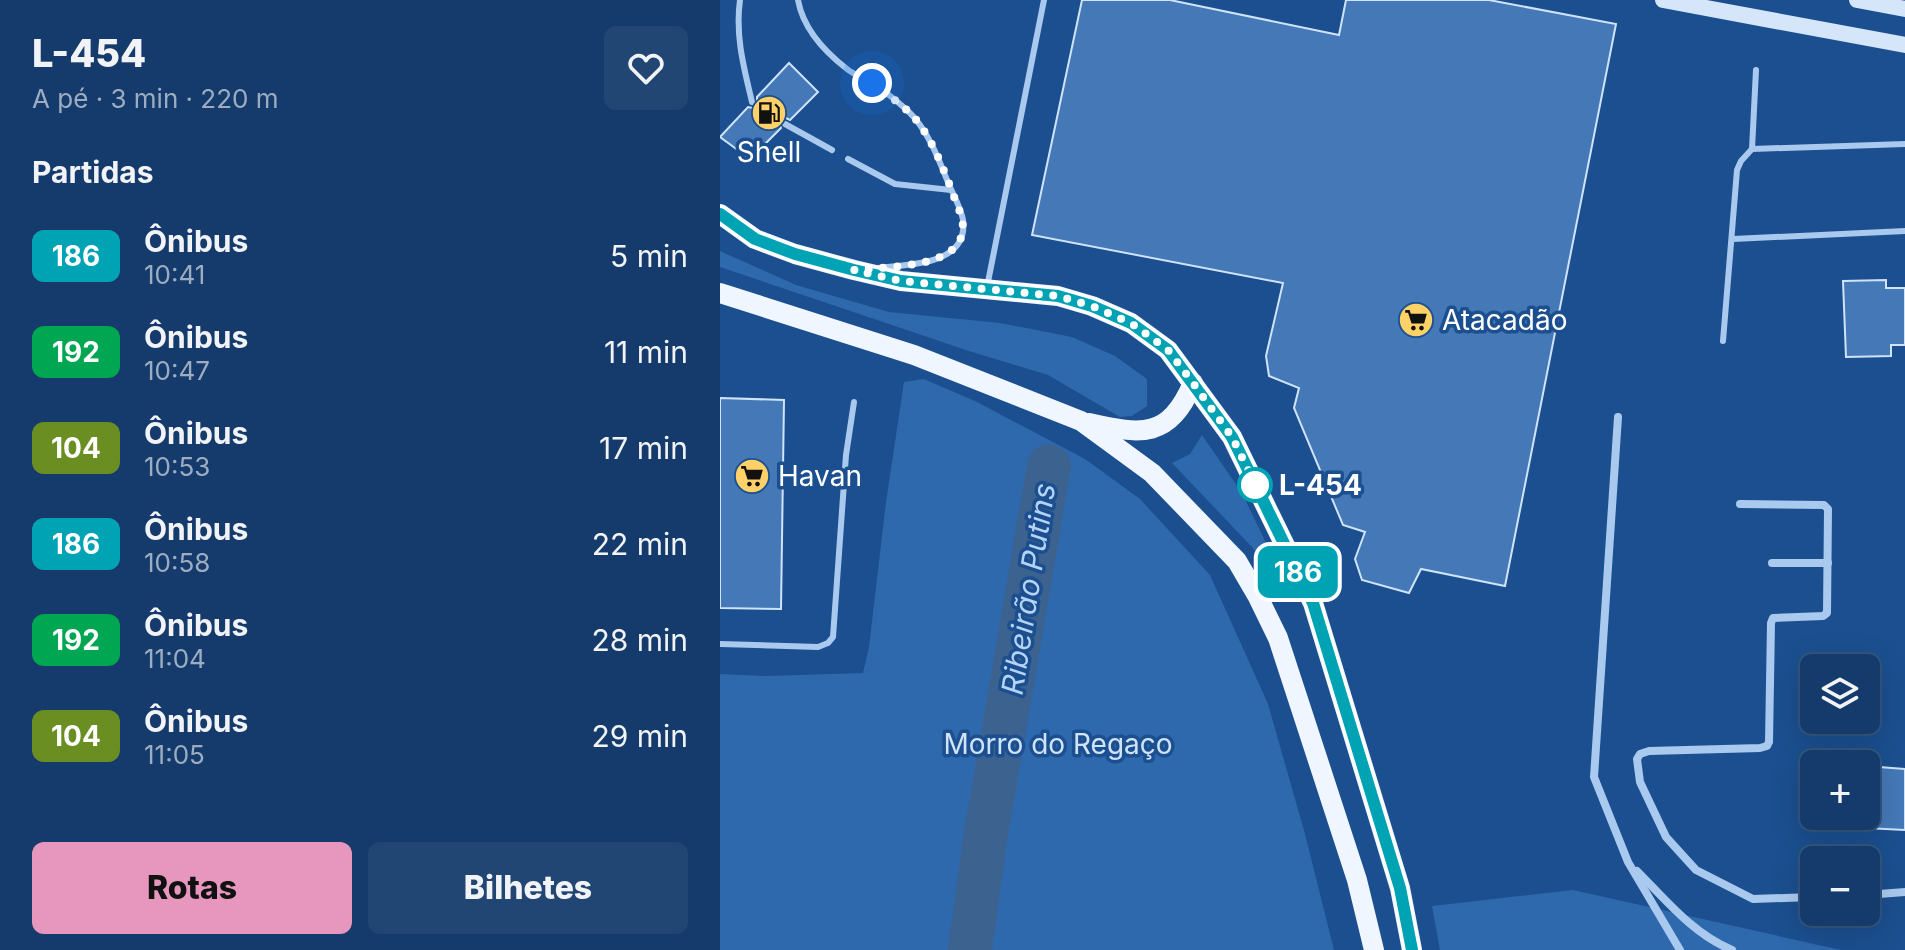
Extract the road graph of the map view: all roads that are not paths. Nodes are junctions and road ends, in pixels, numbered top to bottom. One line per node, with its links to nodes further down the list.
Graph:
1 (740, 0): 9 (lane)
2 (798, 0): 15 (lane)
3 (1044, 0): 20 (lane)
4 (1663, 0): 7 (main road)
5 (1857, 0): 6 (main road)
6 (1905, 9)
7 (1905, 45)
8 (1756, 70): 12 (lane)
9 (752, 102)
10 (785, 124): 13 (lane)
11 (1905, 144): 12 (lane)
12 (1752, 149): 18 (lane)
13 (832, 150)
14 (848, 159): 15 (lane)
15 (951, 190): 19 (lane)
16 (720, 214): 19 (main road)
17 (1905, 231): 18 (lane)
18 (1733, 239): 22 (lane)
19 (854, 270): 20 (main road)
20 (986, 290): 23 (main road)
21 (720, 293): 26 (main road)
22 (1723, 341)
23 (1193, 383): 26 (main road); 36 (main road)
24 (854, 402): 30 (lane)
25 (1618, 417): 31 (street)
26 (1081, 421): 35 (main road)
27 (1740, 504): 29 (street)
28 (1772, 563): 29 (street)
29 (1828, 563): 34 (street)
30 (720, 644)
31 (1628, 862): 37 (street); 38 (street)
32 (1905, 892): 33 (street)
33 (1880, 894)
34 (1800, 897)
35 (1374, 950)
36 (1412, 950)
37 (1680, 950)
38 (1732, 950)

